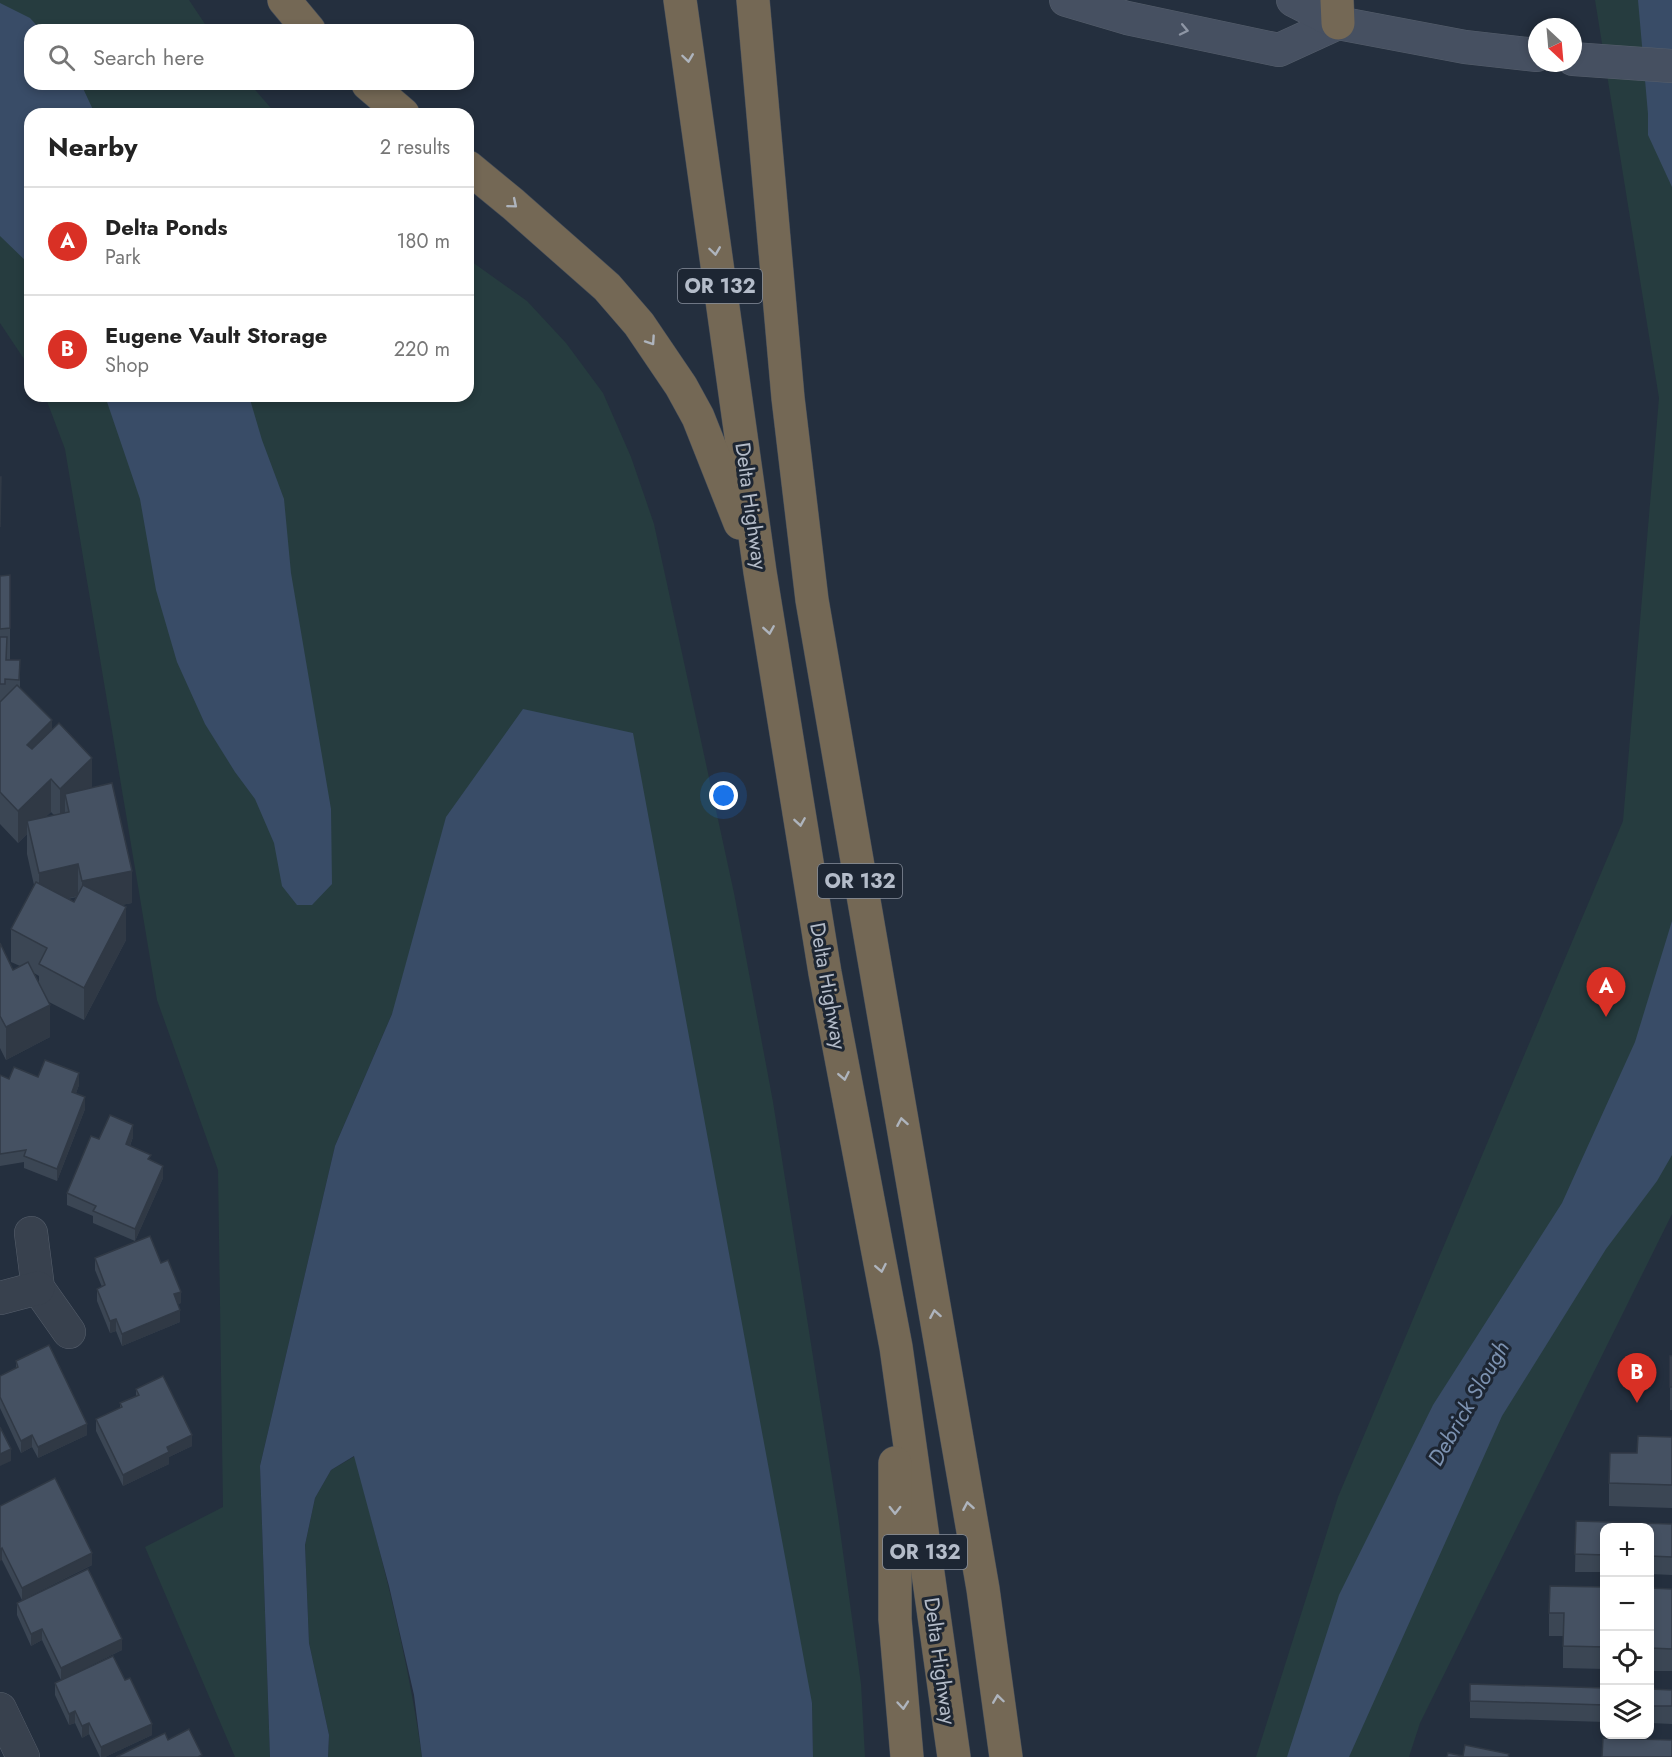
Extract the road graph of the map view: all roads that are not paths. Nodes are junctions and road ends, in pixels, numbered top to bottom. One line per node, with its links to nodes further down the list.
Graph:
1 (284, 0): 7 (highway)
2 (680, 0): 14 (highway, Delta Highway / OR 132, one-way to 14)
3 (753, 0): 24 (highway, OR 132, one-way to 3)
4 (1066, 0): 6 (main road, one-way to 6)
5 (1293, 0): 6 (main road)
6 (1338, 11): 8 (main road)
7 (304, 24)
8 (1528, 54)
9 (1582, 60): 10 (main road)
10 (1672, 66)
11 (375, 90): 12 (highway)
12 (396, 108)
13 (474, 172): 14 (highway, one-way to 14)
14 (760, 572): 19 (highway, Delta Highway / OR 132, one-way to 19)
15 (31, 1233): 16 (street)
16 (38, 1288): 17 (street); 18 (street)
17 (0, 1298)
18 (69, 1332)
19 (896, 1347): 22 (highway, one-way to 22); 23 (highway, Delta Highway / OR 132)
20 (0, 1709): 21 (street)
21 (24, 1757)
22 (907, 1757)
23 (954, 1757)
24 (1006, 1757)

